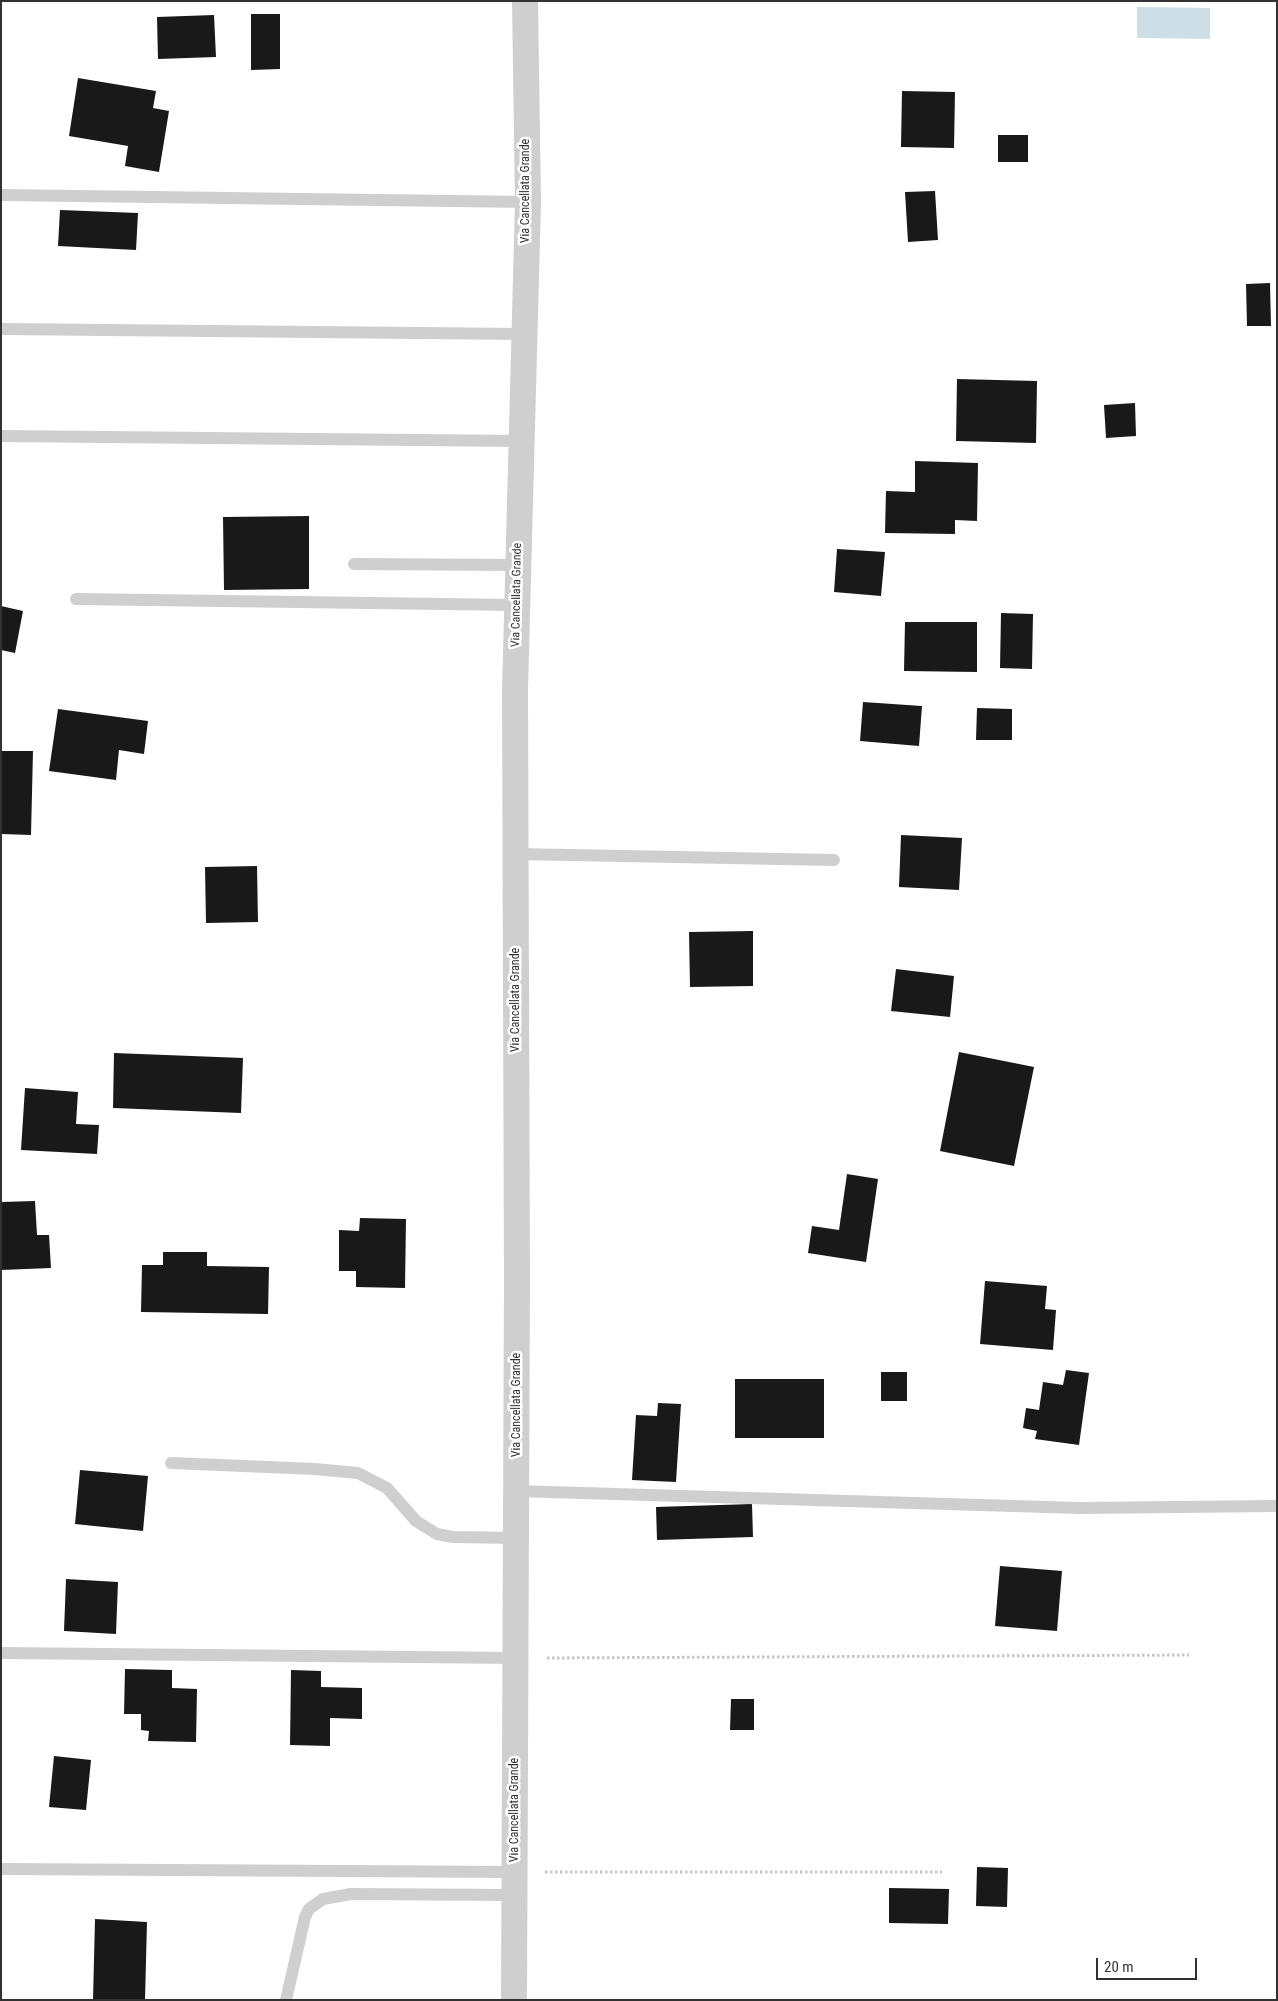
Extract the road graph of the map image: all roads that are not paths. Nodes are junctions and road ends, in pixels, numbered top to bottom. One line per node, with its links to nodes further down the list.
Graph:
1 (525, 1): 3 (street, Via Cancellata Grande)
2 (1, 195): 3 (lane)
3 (528, 202): 5 (street, Via Cancellata Grande)
4 (1, 329): 5 (lane)
5 (524, 334): 7 (street, Via Cancellata Grande)
6 (1, 436): 7 (lane)
7 (521, 441): 9 (street, Via Cancellata Grande)
8 (354, 564): 9 (lane)
9 (518, 565): 11 (street, Via Cancellata Grande)
10 (76, 599): 11 (lane)
11 (517, 605): 12 (street, Via Cancellata Grande)
12 (516, 854): 13 (lane); 15 (street, Via Cancellata Grande)
13 (834, 860)
14 (171, 1463): 17 (lane)
15 (516, 1491): 16 (lane); 17 (street, Via Cancellata Grande)
16 (1277, 1506)
17 (516, 1538): 19 (street, Via Cancellata Grande)
18 (1, 1653): 19 (lane)
19 (516, 1658): 21 (street, Via Cancellata Grande)
20 (1, 1869): 21 (lane)
21 (515, 1884): 22 (lane); 23 (street, Via Cancellata Grande)
22 (286, 2000)
23 (514, 2000)

